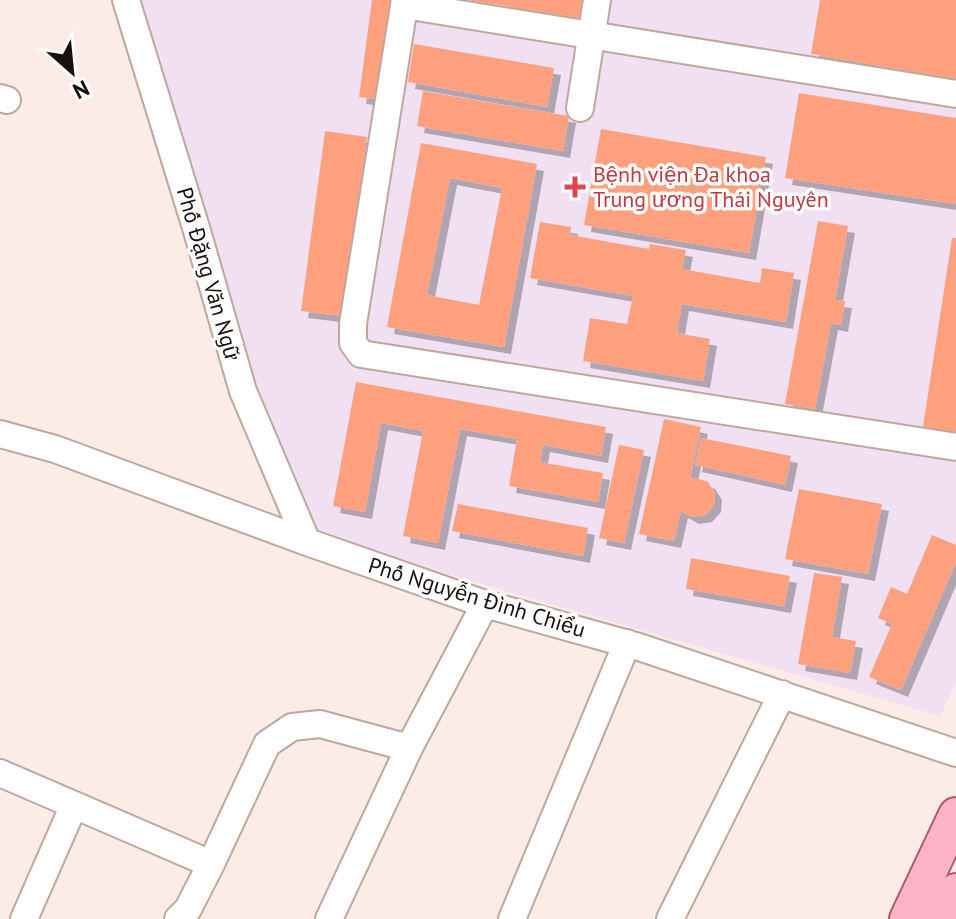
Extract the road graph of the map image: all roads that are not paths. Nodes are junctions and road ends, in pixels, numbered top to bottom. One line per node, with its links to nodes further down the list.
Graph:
1 (126, 0): 9 (street, Phố Đặng Văn Ngữ)
2 (597, 0): 4 (street)
3 (405, 2): 4 (street); 8 (street)
4 (592, 34): 5 (street); 6 (street)
5 (956, 94)
6 (580, 108)
7 (0, 434): 9 (street, Phố Nguyễn Đình Chiểu)
8 (956, 447)
9 (307, 542): 10 (street, Phố Nguyễn Đình Chiểu)
10 (485, 604): 11 (street, Phố Nguyễn Đình Chiểu); 13 (street)
11 (627, 643): 12 (street, Phố Nguyễn Đình Chiểu); 23 (street)
12 (782, 694): 14 (street, Phố Nguyễn Đình Chiểu); 24 (street)
13 (409, 748): 18 (street); 22 (street)
14 (956, 753)
15 (0, 773): 16 (street)
16 (74, 805): 18 (street); 20 (street)
17 (956, 815): 25 (main road)
18 (211, 864): 21 (street)
19 (956, 891): 26 (main road)
20 (24, 919)
21 (178, 919)
22 (329, 919)
23 (512, 919)
24 (670, 919)
25 (907, 919)
26 (943, 919)

